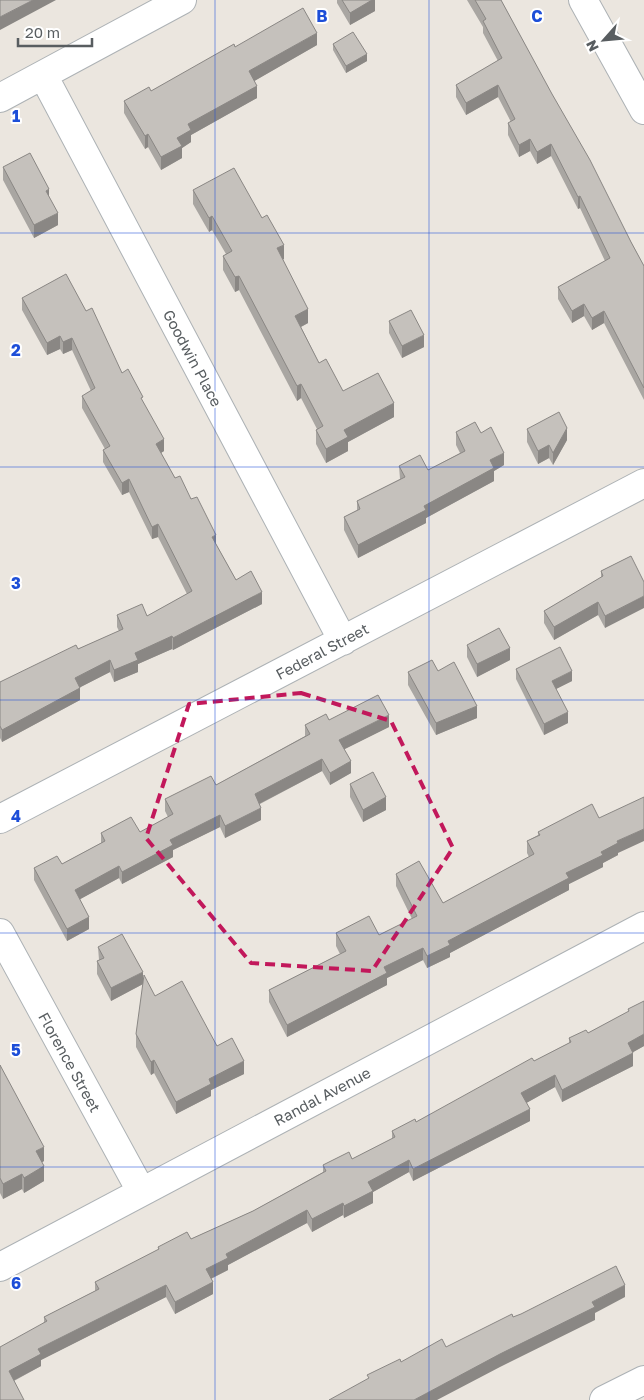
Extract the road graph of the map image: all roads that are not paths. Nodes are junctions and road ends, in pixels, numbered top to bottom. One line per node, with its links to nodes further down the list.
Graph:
1 (182, 0): 3 (street)
2 (583, 0): 5 (street)
3 (43, 75): 4 (street); 7 (street, Goodwin Place)
4 (0, 98)
5 (644, 110)
6 (644, 483): 7 (street, Federal Street)
7 (343, 641): 8 (street, Federal Street)
8 (0, 819)
9 (644, 926): 11 (street, Randal Avenue)
10 (0, 933): 11 (street, Florence Street)
11 (141, 1191): 12 (street, Randal Avenue)
12 (0, 1267)
13 (644, 1380): 14 (street)
14 (604, 1400)

